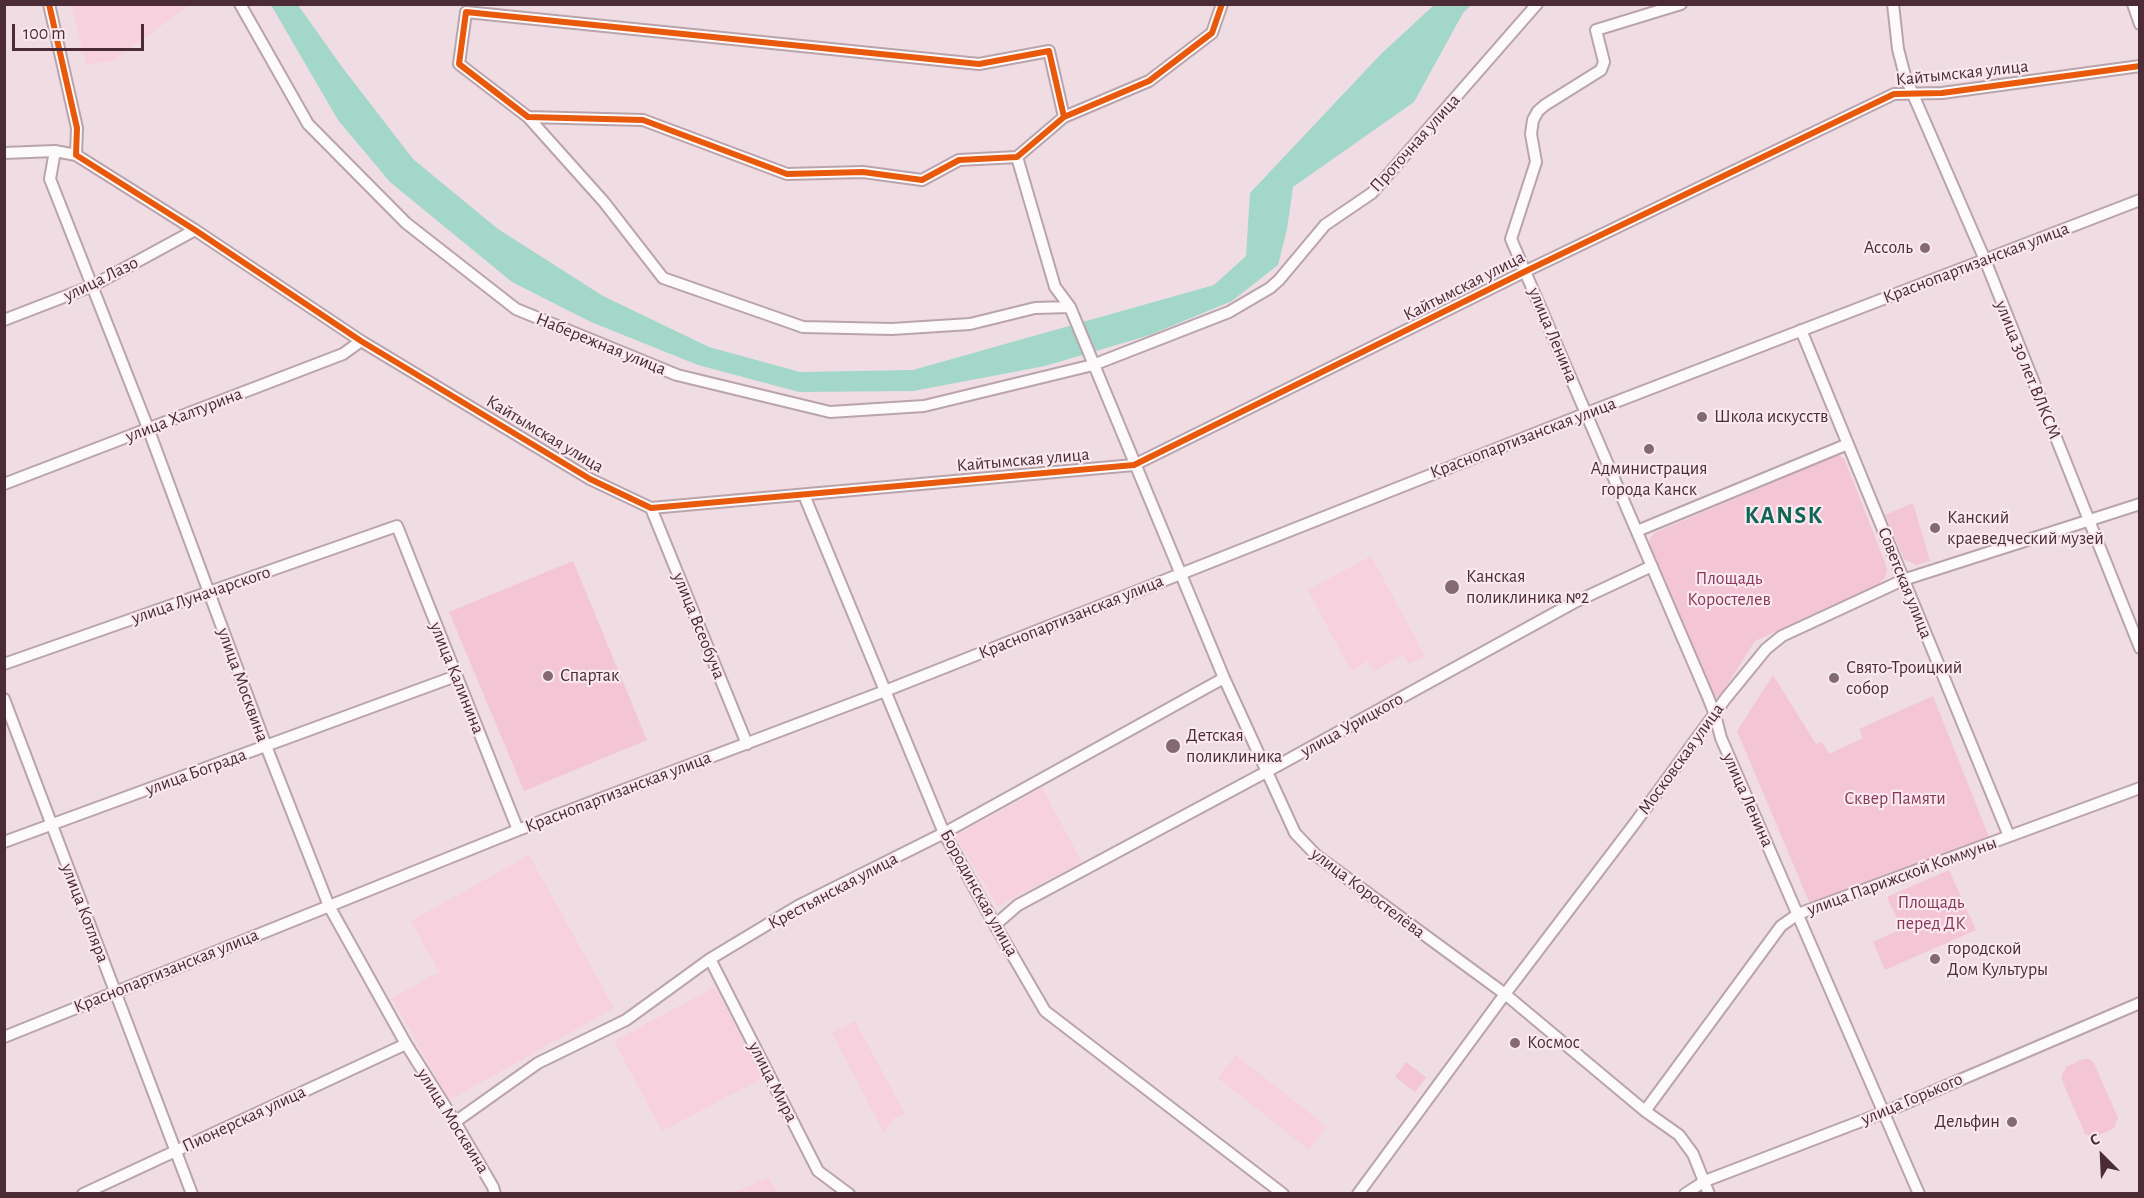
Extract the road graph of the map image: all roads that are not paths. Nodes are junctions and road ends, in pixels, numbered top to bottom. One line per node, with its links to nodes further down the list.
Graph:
1 (49, 4): 15 (street)
2 (240, 4): 26 (street, Набережная улица)
3 (1222, 4): 12 (street)
4 (1537, 4): 26 (street, Проточная улица)
5 (1681, 4): 20 (street)
6 (1893, 4): 10 (street, улица 30 лет ВЛКСМ)
7 (2133, 4): 8 (street)
8 (2139, 24)
9 (2139, 66): 10 (street, Кайтымская улица)
10 (1912, 93): 19 (street, улица 30 лет ВЛКСМ); 20 (street, Кайтымская улица)
11 (528, 117): 12 (street); 16 (street); 22 (street)
12 (1064, 117): 16 (street)
13 (55, 151): 14 (street); 15 (street); 21 (street, улица Москвина)
14 (4, 153)
15 (76, 155): 18 (street, Кайтымская улица)
16 (1017, 157): 22 (street, улица Коростелёва)
17 (2139, 200): 19 (street, Краснопартизанская улица)
18 (195, 230): 21 (street, улица Лазо); 25 (street, Кайтымская улица)
19 (1985, 260): 24 (street, Краснопартизанская улица); 35 (street, улица 30 лет ВЛКСМ)
20 (1526, 271): 27 (street, улица Ленина); 30 (street, Кайтымская улица)
21 (93, 286): 23 (street, улица Лазо); 28 (street, улица Москвина)
22 (1070, 308): 26 (street, улица Коростелёва)
23 (4, 320)
24 (1801, 330): 27 (street, Краснопартизанская улица); 29 (street, Советская улица)
25 (361, 341): 28 (street, улица Халтурина); 34 (street, Кайтымская улица)
26 (1093, 365): 30 (street, улица Коростелёва)
27 (1587, 413): 37 (street, улица Ленина); 39 (street, Краснопартизанская улица)
28 (148, 428): 31 (street, улица Халтурина); 41 (street, улица Москвина)
29 (1848, 444): 37 (street); 40 (street, Советская улица)
30 (1134, 465): 32 (street, Кайтымская улица); 39 (street, улица Коростелёва)
31 (4, 484)
32 (804, 495): 34 (street, Кайтымская улица); 46 (street, Бородинская улица)
33 (2139, 504): 35 (street, Московская улица)
34 (651, 508): 49 (street, улица Всеобуча)
35 (2088, 520): 40 (street, Московская улица); 42 (street, улица 30 лет ВЛКСМ)
36 (397, 526): 41 (street, улица Луначарского); 44 (street, улица Калинина)
37 (1637, 531): 38 (street, улица Ленина)
38 (1652, 566): 48 (street, улица Ленина); 51 (street, улица Урицкого)
39 (1180, 573): 45 (street, улица Коростелёва); 46 (street, Краснопартизанская улица)
40 (1903, 580): 48 (street, Московская улица); 56 (street, Советская улица)
41 (209, 593): 43 (street, улица Луначарского); 50 (street, улица Москвина)
42 (2139, 648)
43 (4, 664)
44 (456, 676): 50 (street, улица Бограда); 54 (street, улица Калинина)
45 (1224, 678): 51 (street, улица Коростелёва); 55 (street, Крестьянская улица)
46 (885, 691): 49 (street, Краснопартизанская улица); 55 (street, Бородинская улица)
47 (4, 699): 53 (street, улица Котляра)
48 (1715, 715): 59 (street, улица Ленина); 63 (street, Московская улица)
49 (747, 744): 54 (street, Краснопартизанская улица)
50 (266, 746): 53 (street, улица Бограда); 58 (street, улица Москвина)
51 (1266, 772): 60 (street, улица Урицкого); 63 (street, улица Коростелёва)
52 (2139, 788): 56 (street, улица Парижской Коммуны)
53 (51, 825): 57 (street, улица Бограда); 62 (street, улица Котляра)
54 (518, 830): 58 (street, Краснопартизанская улица)
55 (945, 833): 60 (street, Бородинская улица); 61 (street, Крестьянская улица)
56 (2009, 836): 59 (street, улица Парижской Коммуны)
57 (4, 842)
58 (329, 906): 62 (street, Краснопартизанская улица); 66 (street, улица Москвина)
59 (1798, 914): 67 (street, улица Парижской Коммуны); 68 (street, улица Ленина)
60 (995, 925): 76 (street, Бородинская улица)
61 (710, 959): 69 (street, Крестьянская улица); 75 (street, улица Мира)
62 (116, 991): 65 (street, Краснопартизанская улица); 70 (street, улица Котляра)
63 (1505, 994): 67 (street, улица Коростелёва); 77 (street, Московская улица)
64 (2139, 1003): 68 (street, улица Горького)
65 (4, 1037)
66 (406, 1044): 69 (street, улица Москвина); 70 (street, Пионерская улица)
67 (1646, 1111): 71 (street, улица Коростелёва)
68 (1885, 1112): 71 (street, улица Горького); 80 (street, улица Ленина)
69 (455, 1122): 74 (street, улица Москвина)
70 (175, 1151): 72 (street, Пионерская улица); 73 (street, улица Котляра)
71 (1705, 1181): 78 (street, улица Горького); 79 (street, улица Коростелёва)
72 (83, 1194)
73 (192, 1194)
74 (495, 1194)
75 (849, 1194)
76 (1283, 1194)
77 (1358, 1194)
78 (1685, 1194)
79 (1709, 1194)
80 (1919, 1194)

